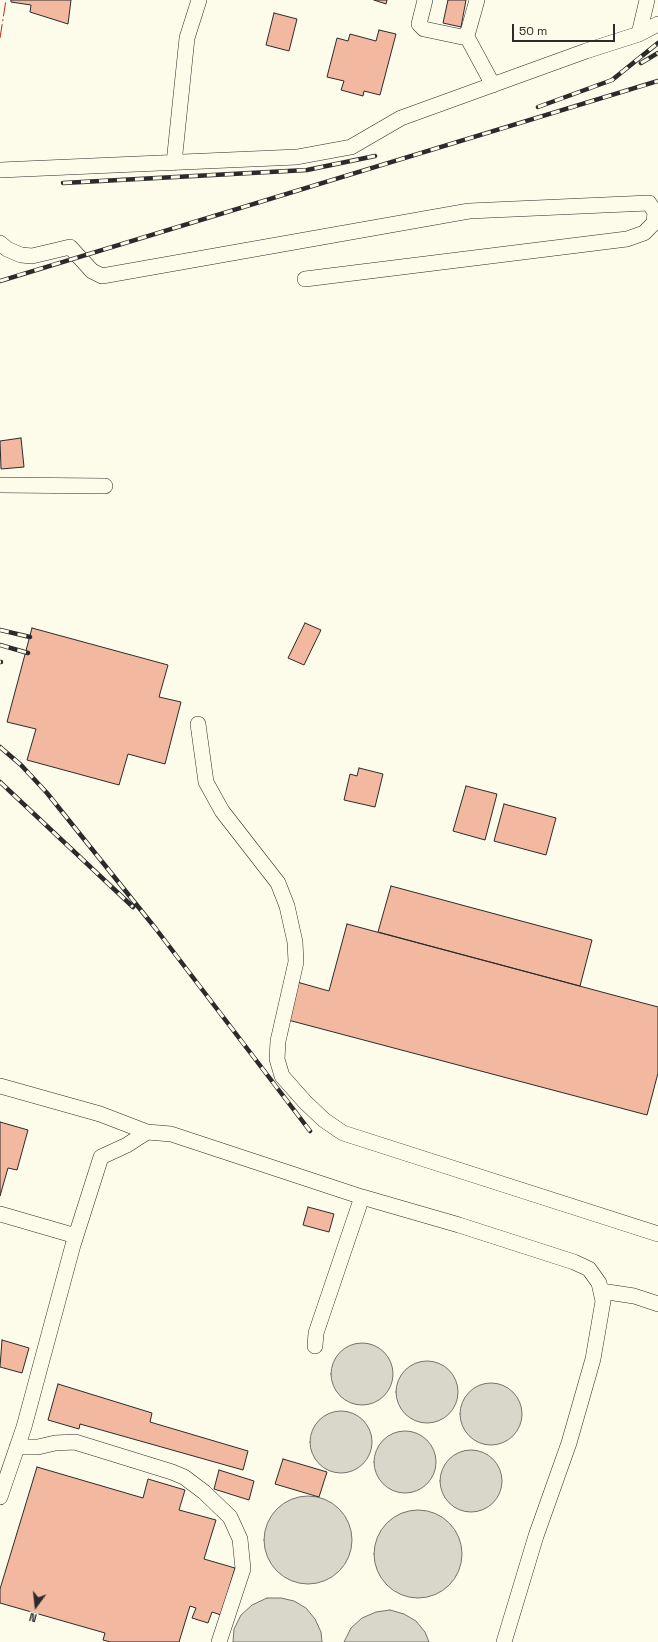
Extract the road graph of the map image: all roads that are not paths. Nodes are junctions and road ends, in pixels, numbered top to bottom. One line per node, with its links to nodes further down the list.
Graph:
1 (199, 0): 9 (lane)
2 (425, 0): 7 (lane)
3 (477, 0): 7 (lane)
4 (647, 0): 6 (lane)
5 (658, 24): 6 (lane)
6 (639, 34): 8 (lane)
7 (466, 35): 8 (lane)
8 (493, 85): 9 (lane)
9 (174, 163): 10 (lane)
10 (0, 170)
11 (0, 243): 12 (lane)
12 (305, 279)
13 (0, 485): 14 (lane)
14 (105, 486)
15 (198, 724): 20 (lane)
16 (0, 1086): 17 (lane)
17 (147, 1132): 18 (lane); 21 (lane)
18 (362, 1197): 22 (lane); 24 (lane)
19 (0, 1214): 21 (lane)
20 (658, 1234)
21 (76, 1236): 25 (lane)
22 (601, 1290): 23 (lane); 28 (lane)
23 (658, 1304)
24 (315, 1346)
25 (17, 1447): 26 (lane); 27 (lane)
26 (0, 1497)
27 (219, 1642)
28 (504, 1642)

